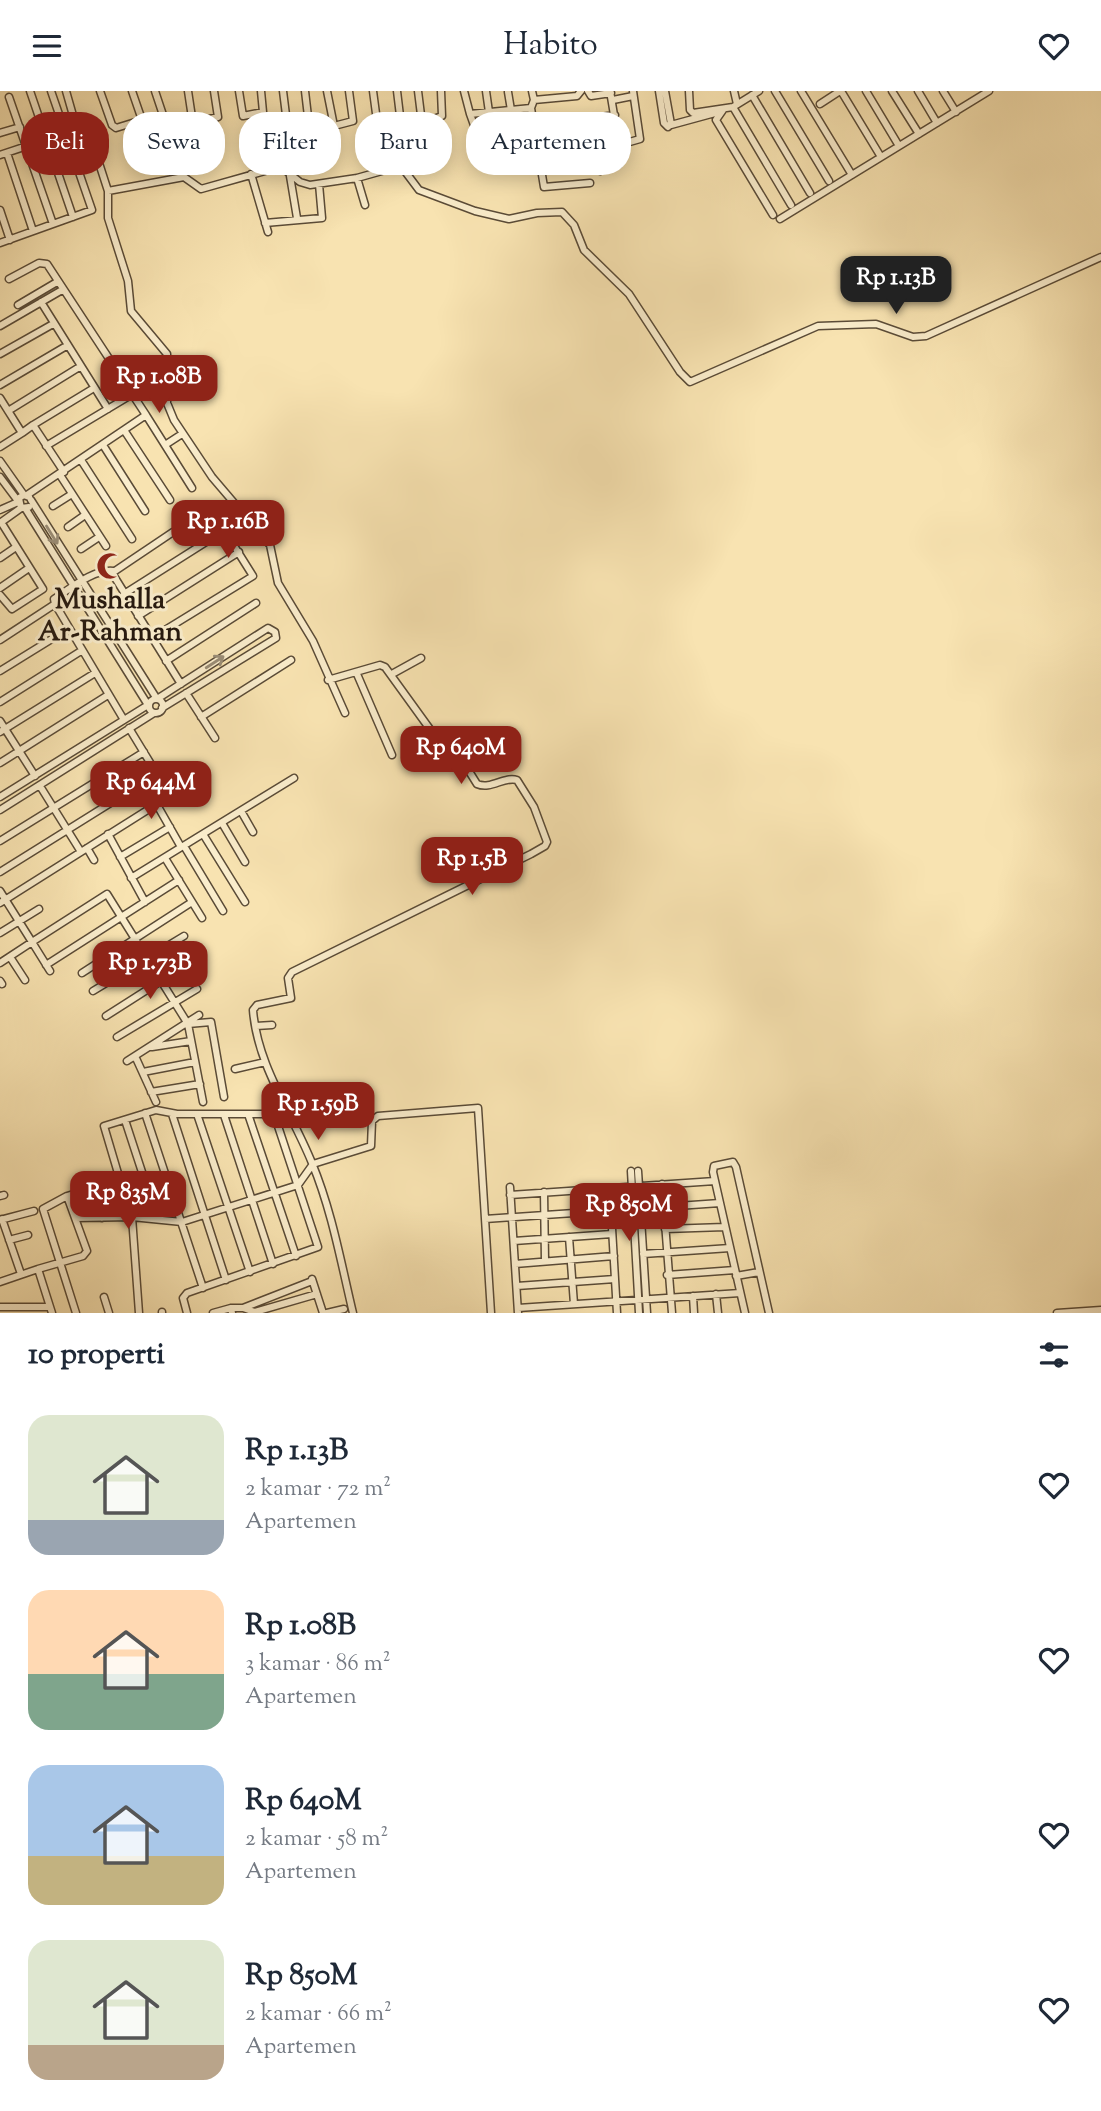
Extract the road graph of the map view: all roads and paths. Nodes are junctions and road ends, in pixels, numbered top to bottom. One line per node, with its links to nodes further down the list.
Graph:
1 (30, 91): 52 (street)
2 (51, 91): 53 (street)
3 (66, 91): 89 (street)
4 (100, 91): 5 (street)
5 (132, 91)
6 (155, 91): 46 (street)
7 (162, 91): 46 (street)
8 (188, 91): 55 (street)
9 (214, 91): 56 (street)
10 (239, 91): 11 (street)
11 (261, 91)
12 (283, 91): 13 (street)
13 (305, 91)
14 (327, 91): 15 (street)
15 (349, 91)
16 (373, 91): 57 (street)
17 (397, 91): 58 (street)
18 (418, 91): 59 (street)
19 (441, 91): 60 (street)
20 (464, 91): 61 (street)
21 (486, 91): 62 (street)
22 (532, 91): 44 (street)
23 (581, 91): 44 (street)
24 (588, 91): 41 (street)
25 (659, 91): 67 (street)
26 (665, 91): 67 (street)
27 (689, 91): 51 (street)
28 (733, 91): 48 (street)
29 (759, 91): 42 (street)
30 (775, 91): 86 (street)
31 (801, 91): 83 (street)
32 (840, 91): 47 (street); 76 (street)
33 (866, 91): 73 (street)
34 (892, 91): 71 (street)
35 (918, 91): 66 (street)
36 (943, 91): 65 (street)
37 (969, 91): 45 (street)
38 (989, 91): 45 (street)
39 (508, 92): 50 (street)
40 (633, 93): 41 (street); 72 (street)
41 (611, 95)
42 (752, 95): 48 (street); 90 (street)
43 (9, 97): 68 (street)
44 (534, 100): 49 (street)
45 (975, 100): 65 (street)
46 (160, 101): 54 (street)
47 (820, 104)
48 (735, 106): 51 (street); 92 (street)
49 (531, 108): 50 (street); 64 (street)
50 (511, 110): 63 (street)
51 (723, 110): 67 (street); 83 (street)
52 (37, 112)
53 (58, 112)
54 (163, 112)
55 (191, 112)
56 (217, 112)
57 (376, 112)
58 (399, 112)
59 (421, 112)
60 (442, 112)
61 (469, 112)
62 (489, 112)
63 (496, 112)
64 (532, 112)
65 (956, 112): 66 (street)
66 (937, 123): 71 (street)
67 (671, 125)
68 (20, 127): 69 (street); 70 (street)
69 (21, 130)
70 (0, 133)
71 (919, 134): 73 (street)
72 (631, 142)
73 (899, 146): 76 (street)
74 (21, 148): 75 (street)
75 (3, 154): 98 (street)
76 (881, 157): 83 (street)
77 (36, 175): 97 (street)
78 (59, 175): 94 (street)
79 (80, 175): 94 (street)
80 (248, 175): 89 (street)
81 (251, 175): 96 (street)
82 (543, 175): 87 (street)
83 (852, 175)
84 (290, 176): 88 (street); 95 (street)
85 (357, 178): 88 (street); 91 (street); 102 (street)
86 (829, 181)
87 (590, 183)
88 (319, 184): 95 (street)
89 (108, 191): 123 (street)
90 (810, 193)
91 (365, 205)
92 (792, 205)
93 (0, 210): 100 (street)
94 (73, 217): 97 (street)
95 (297, 218): 96 (street)
96 (265, 223): 99 (street)
97 (53, 224): 98 (street)
98 (33, 231): 100 (street)
99 (268, 232)
100 (10, 240): 101 (street)
101 (0, 243)
102 (1101, 257)
103 (9, 279): 104 (street)
104 (57, 282): 105 (street); 107 (street)
105 (62, 290): 106 (street); 115 (street)
106 (41, 302): 108 (street); 109 (street)
107 (18, 305)
108 (53, 324): 110 (street); 111 (street)
109 (0, 326)
110 (68, 345): 112 (street); 113 (street)
111 (0, 354)
112 (81, 366): 114 (street); 118 (street)
113 (0, 385)
114 (94, 388): 117 (street); 120 (street)
115 (131, 394): 117 (street); 119 (street)
116 (0, 398): 118 (street)
117 (108, 409): 126 (street)
118 (8, 411): 122 (street)
119 (146, 415): 121 (street); 125 (street)
120 (33, 425): 122 (street); 126 (street)
121 (124, 430): 124 (street); 135 (street)
122 (22, 433): 127 (street)
123 (182, 434): 125 (street); 174 (street)
124 (103, 445): 128 (street); 139 (street)
125 (165, 445): 132 (street)
126 (46, 446): 130 (street)
127 (0, 447)
128 (81, 460): 130 (street); 145 (street)
129 (1, 466): 134 (street)
130 (62, 474): 133 (street); 134 (street)
131 (0, 477): 136 (street)
132 (192, 488)
133 (72, 494): 137 (street); 140 (street)
134 (27, 497): 136 (street); 136 (street); 153 (street, one-way to 153)
135 (170, 500)
136 (20, 505): 138 (street); 141 (street); 154 (street)
137 (53, 506)
138 (0, 510)
139 (145, 511)
140 (85, 515): 142 (street); 144 (street)
141 (0, 523): 146 (street)
142 (68, 527)
143 (173, 532): 152 (street)
144 (99, 537): 147 (street); 148 (street)
145 (132, 539)
146 (16, 547): 150 (street); 151 (street)
147 (106, 547)
148 (82, 549)
149 (239, 552): 156 (street); 160 (street); 162 (street)
150 (0, 558)
151 (29, 568): 155 (street); 157 (street)
152 (113, 571): 153 (street); 156 (street)
153 (80, 579): 154 (street); 165 (street)
154 (70, 581): 159 (street); 168 (street)
155 (0, 588)
156 (124, 594): 160 (street)
157 (0, 595)
158 (256, 603): 169 (street)
159 (54, 604): 161 (street); 163 (street)
160 (138, 616): 162 (street)
161 (68, 629): 164 (street); 170 (street)
162 (152, 638): 169 (street)
163 (0, 640)
164 (81, 651): 171 (street); 179 (street)
165 (131, 655): 168 (street); 178 (street)
166 (421, 658): 173 (street)
167 (291, 660): 184 (street)
168 (121, 661): 180 (street)
169 (166, 661): 175 (street)
170 (0, 671)
171 (95, 673): 177 (street); 189 (street)
172 (357, 674): 173 (street); 174 (street); 194 (street)
173 (392, 674): 251 (street)
174 (328, 680): 183 (street)
175 (181, 684): 176 (street, one-way to 176); 178 (street)
176 (187, 693): 181 (street); 184 (street)
177 (108, 695): 185 (street); 192 (street)
178 (157, 699): 180 (street); 181 (street)
179 (0, 702)
180 (148, 705): 182 (street); 185 (street)
181 (162, 708): 182 (street)
182 (154, 713): 188 (street)
183 (345, 713)
184 (201, 716): 191 (street)
185 (124, 720): 187 (street)
186 (0, 721): 189 (street)
187 (116, 725): 190 (street); 196 (street)
188 (130, 728): 190 (street); 193 (street)
189 (3, 731): 192 (street)
190 (121, 734): 199 (street)
191 (215, 738)
192 (19, 751): 195 (street); 196 (street)
193 (144, 752): 198 (street); 202 (street)
194 (392, 755)
195 (0, 763)
196 (35, 776): 200 (street)
197 (294, 778): 204 (street)
198 (144, 782): 201 (street); 207 (street)
199 (40, 786): 202 (street); 203 (street)
200 (0, 797)
201 (157, 804): 206 (street); 209 (street)
202 (53, 807): 207 (street); 211 (street)
203 (0, 810)
204 (241, 811): 205 (street); 208 (street)
205 (222, 823): 210 (street); 218 (street)
206 (170, 827): 212 (street); 214 (street)
207 (67, 829): 213 (street); 220 (street)
208 (253, 832)
209 (108, 834): 213 (street); 214 (street)
210 (203, 834): 212 (street); 227 (street)
211 (0, 841)
212 (183, 847): 215 (street); 229 (street)
213 (84, 850): 216 (street); 217 (street)
214 (120, 857): 221 (street)
215 (165, 857): 221 (street); 222 (street)
216 (68, 860): 219 (street); 224 (street)
217 (93, 860)
218 (245, 862)
219 (74, 868)
220 (0, 872)
221 (131, 878): 225 (street)
222 (179, 880): 225 (street); 226 (street)
223 (0, 891): 224 (street)
224 (3, 901): 232 (street)
225 (145, 902): 230 (street)
226 (192, 902): 231 (street); 235 (street)
227 (245, 902)
228 (39, 909): 232 (street)
229 (223, 911)
230 (122, 916): 235 (street); 236 (street); 236 (street)
231 (202, 918)
232 (19, 922): 233 (street); 236 (street)
233 (0, 933)
234 (184, 936): 238 (street)
235 (135, 938): 238 (street); 241 (street)
236 (32, 942): 237 (street)
237 (10, 957): 239 (street); 242 (street)
238 (148, 958): 243 (street); 245 (street)
239 (0, 963)
240 (186, 965): 243 (street)
241 (82, 973)
242 (25, 980)
243 (162, 981): 246 (street); 248 (street)
244 (197, 989): 246 (street)
245 (93, 991)
246 (175, 1002): 249 (street); 252 (street)
247 (199, 1015): 249 (street)
248 (106, 1016)
249 (188, 1024): 253 (street); 254 (street); 263 (street)
250 (272, 1025): 251 (street)
251 (256, 1026): 258 (street)
252 (117, 1037)
253 (191, 1041): 254 (street); 257 (street)
254 (149, 1048): 255 (street)
255 (135, 1056): 256 (street); 260 (street)
256 (127, 1061)
257 (195, 1062): 260 (street); 261 (street)
258 (265, 1062): 259 (street); 272 (street)
259 (235, 1069)
260 (142, 1072): 262 (street)
261 (200, 1084): 262 (street); 265 (street)
262 (151, 1092): 264 (street)
263 (224, 1097)
264 (156, 1102)
265 (204, 1102)
266 (145, 1113): 267 (street); 271 (street); 301 (street)
267 (172, 1114): 268 (street); 292 (street)
268 (197, 1114): 270 (street); 287 (street)
269 (248, 1114): 270 (street); 277 (street); 281 (street)
270 (224, 1115): 285 (street)
271 (125, 1120): 274 (street); 297 (street)
272 (313, 1164): 277 (street); 300 (street); 355 (street)
273 (634, 1171): 278 (street)
274 (120, 1180): 280 (street); 294 (street)
275 (715, 1181): 276 (street); 286 (street); 322 (street)
276 (662, 1184): 278 (street); 288 (street)
277 (298, 1185): 281 (street); 313 (street)
278 (635, 1186): 282 (street); 289 (street); 312 (street)
279 (510, 1187): 283 (street)
280 (93, 1188): 284 (street); 296 (street)
281 (275, 1191): 285 (street); 313 (street)
282 (544, 1192): 283 (street); 293 (street)
283 (510, 1195): 298 (street)
284 (67, 1196): 295 (street); 317 (street)
285 (251, 1199): 287 (street); 318 (street)
286 (720, 1203): 288 (street); 302 (street)
287 (227, 1207): 292 (street); 321 (street)
288 (663, 1207): 303 (street)
289 (633, 1209): 291 (street); 338 (street)
290 (34, 1211): 299 (street)
291 (611, 1211): 293 (street); 304 (street)
292 (205, 1215): 301 (street); 327 (street)
293 (545, 1216): 298 (street); 307 (street)
294 (132, 1217): 296 (street); 297 (street); 351 (street)
295 (75, 1218): 296 (street); 317 (street)
296 (103, 1218)
297 (157, 1218): 301 (street)
298 (512, 1218): 300 (street); 309 (street)
299 (1, 1219): 308 (street)
300 (485, 1220): 356 (street)
301 (182, 1221): 331 (street)
302 (725, 1227): 303 (street); 310 (street)
303 (665, 1229): 311 (street)
304 (612, 1234): 306 (street); 314 (street)
305 (28, 1235): 308 (street)
306 (569, 1237): 307 (street); 315 (street)
307 (545, 1238): 309 (street); 316 (street)
308 (9, 1240): 324 (street)
309 (513, 1241): 319 (street)
310 (730, 1248): 311 (street); 323 (street)
311 (666, 1253): 312 (street); 325 (street)
312 (643, 1254): 338 (street)
313 (296, 1256): 318 (street)
314 (614, 1256): 315 (street); 326 (street)
315 (572, 1259): 316 (street); 329 (street)
316 (545, 1261): 319 (street)
317 (62, 1263): 320 (street); 349 (street)
318 (273, 1264): 321 (street)
319 (515, 1264): 330 (street)
320 (38, 1269): 324 (street); 345 (street)
321 (250, 1272): 327 (street)
322 (759, 1272): 323 (street); 364 (street)
323 (736, 1273): 325 (street); 332 (street)
324 (21, 1274): 328 (street)
325 (667, 1275): 337 (street)
326 (615, 1279): 329 (street); 339 (street)
327 (226, 1280): 331 (street)
328 (0, 1282)
329 (573, 1282): 330 (street); 340 (street)
330 (517, 1286): 348 (street)
331 (203, 1288): 352 (street)
332 (740, 1293): 334 (street); 363 (street)
333 (317, 1294): 342 (street); 342 (street); 354 (street)
334 (716, 1294): 335 (street); 362 (street)
335 (693, 1296): 337 (street); 361 (street)
336 (104, 1297): 350 (street)
337 (671, 1298): 338 (street); 360 (street)
338 (642, 1300): 339 (street); 358 (street); 359 (street)
339 (617, 1302): 340 (street); 357 (street)
340 (574, 1304): 348 (street)
341 (0, 1307): 344 (street)
342 (243, 1308): 346 (street)
343 (344, 1309): 354 (street)
344 (10, 1310): 345 (street)
345 (51, 1310)
346 (231, 1310): 353 (street)
347 (1101, 1310): 365 (street)
348 (518, 1311)
349 (76, 1313)
350 (109, 1313)
351 (139, 1313)
352 (187, 1313)
353 (213, 1313)
354 (325, 1313)
355 (353, 1313)
356 (491, 1313)
357 (617, 1313)
358 (639, 1313)
359 (647, 1313)
360 (672, 1313)
361 (694, 1313)
362 (718, 1313)
363 (742, 1313)
364 (769, 1313)
365 (1057, 1313)

